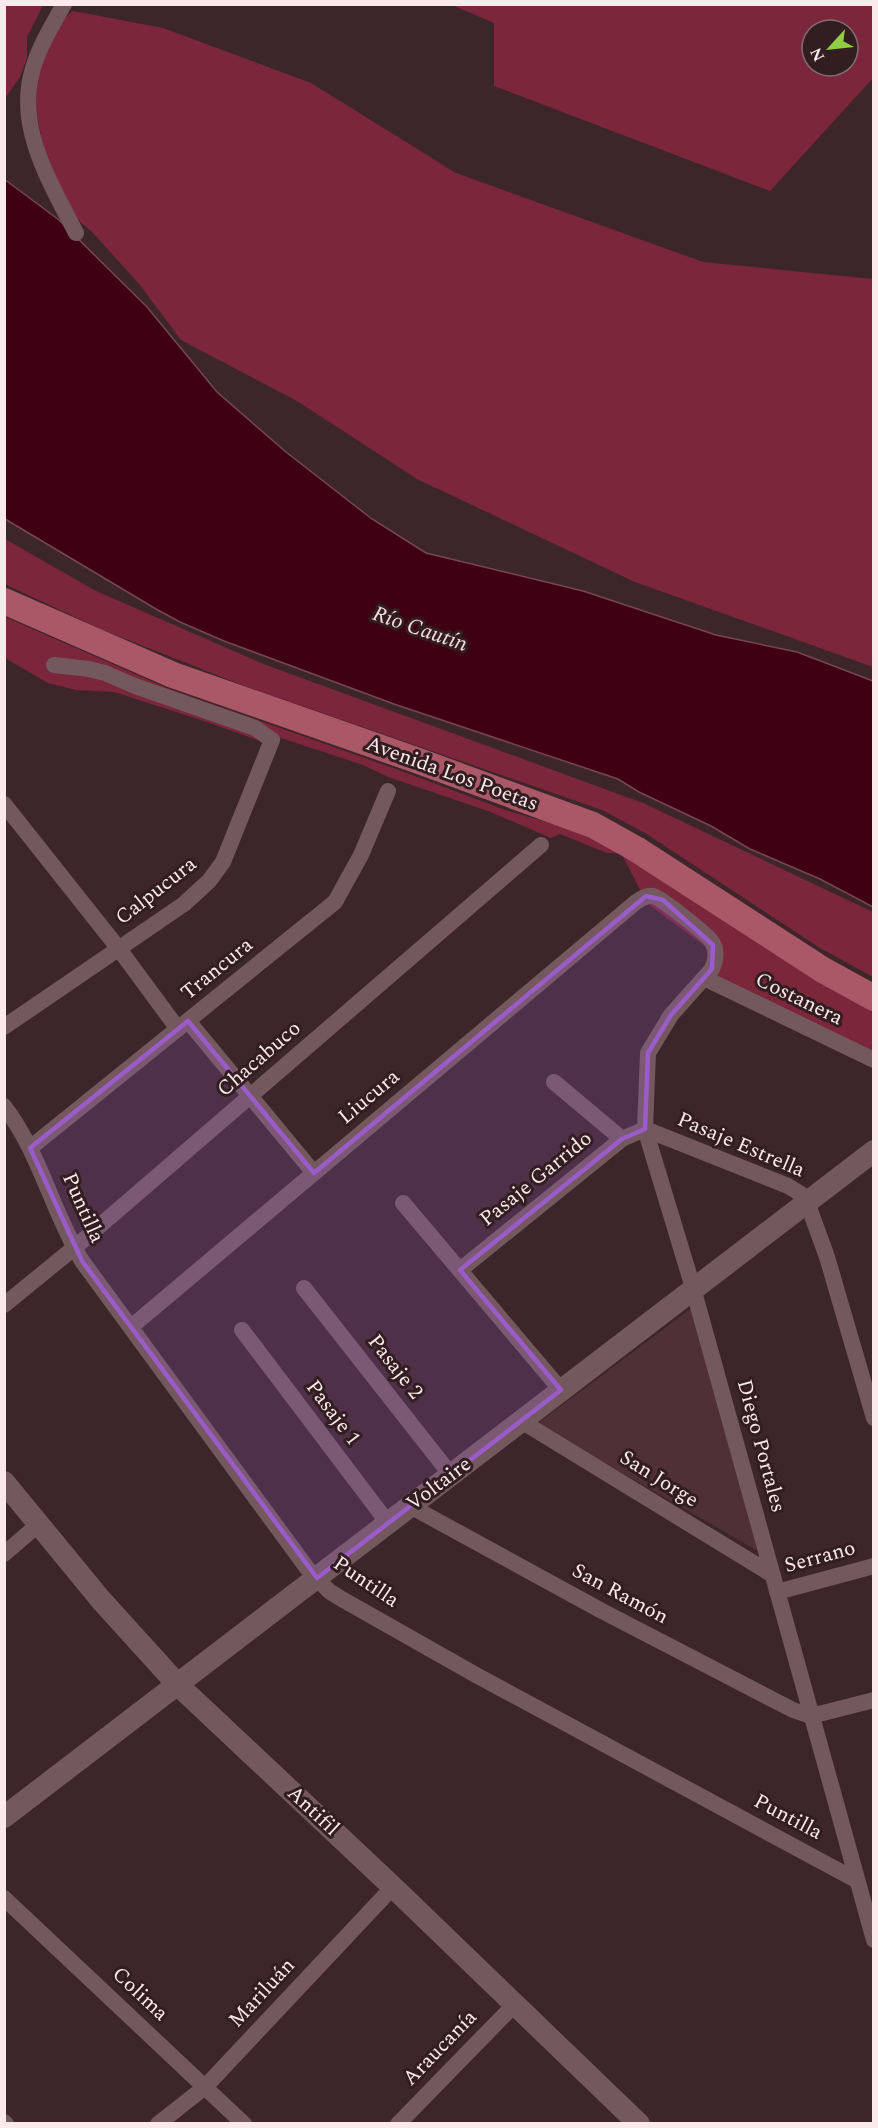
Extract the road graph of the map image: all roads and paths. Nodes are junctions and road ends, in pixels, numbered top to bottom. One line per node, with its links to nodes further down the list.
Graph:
1 (64, 4): 2 (street)
2 (76, 233)
3 (4, 601): 11 (main road, Avenida Los Poetas)
4 (54, 665): 9 (street, Calpucura)
5 (388, 791): 12 (street, Trancura)
6 (4, 804): 9 (street)
7 (541, 845): 16 (street, Chacabuco)
8 (636, 902): 10 (street, Diego Portales); 22 (street, Liucura)
9 (119, 949): 12 (street); 13 (street, Calpucura)
10 (704, 978): 14 (street, Costanera); 18 (street, Diego Portales)
11 (873, 998)
12 (183, 1025): 16 (street); 20 (street, Trancura)
13 (4, 1027)
14 (873, 1060)
15 (554, 1082): 19 (street)
16 (251, 1096): 22 (street); 25 (street, Chacabuco)
17 (4, 1106): 20 (street, Puntilla)
18 (645, 1129): 19 (street, Pasaje Garrido); 23 (street, Pasaje Estrella); 28 (street, Diego Portales)
19 (622, 1139): 26 (street, Pasaje Garrido)
20 (30, 1148): 25 (street, Puntilla)
21 (873, 1151): 23 (street, Voltaire)
22 (314, 1173): 30 (street, Liucura)
23 (807, 1202): 28 (street, Voltaire); 33 (street, Pasaje Estrella)
24 (403, 1203): 26 (street)
25 (74, 1248): 29 (street, Chacabuco); 30 (street, Puntilla)
26 (459, 1270): 32 (street)
27 (304, 1288): 35 (street, Pasaje 2)
28 (694, 1290): 32 (street, Voltaire); 42 (street, Diego Portales)
29 (4, 1305)
30 (131, 1327): 43 (street, Puntilla)
31 (242, 1330): 38 (street, Pasaje 1)
32 (561, 1390): 34 (street, Voltaire)
33 (873, 1418)
34 (521, 1421): 35 (street, Voltaire); 42 (street, San Jorge)
35 (451, 1475): 37 (street, Voltaire)
36 (4, 1482): 39 (street, Antifil)
37 (411, 1506): 38 (street, Voltaire); 47 (street, San Ramón)
38 (388, 1523): 43 (street, Voltaire)
39 (39, 1524): 40 (street); 45 (street, Antifil)
40 (4, 1554)
41 (873, 1566): 44 (street, Serrano)
42 (773, 1575): 44 (street, Diego Portales)
43 (317, 1578): 45 (street, Voltaire); 49 (street, Puntilla)
44 (777, 1592): 47 (street, Diego Portales)
45 (178, 1684): 48 (street, Voltaire); 50 (street, Antifil)
46 (873, 1700): 47 (street)
47 (811, 1716): 49 (street, Diego Portales)
48 (4, 1817)
49 (856, 1880): 52 (street, Diego Portales)
50 (393, 1887): 53 (street, Antifil); 54 (street, Mariluán)
51 (4, 1898): 54 (street, Colima)
52 (873, 1940)
53 (515, 2004): 57 (street, Araucanía); 58 (street, Antifil)
54 (205, 2086): 55 (street, Mariluán); 56 (street, Colima)
55 (158, 2124)
56 (244, 2124)
57 (398, 2124)
58 (639, 2124)

